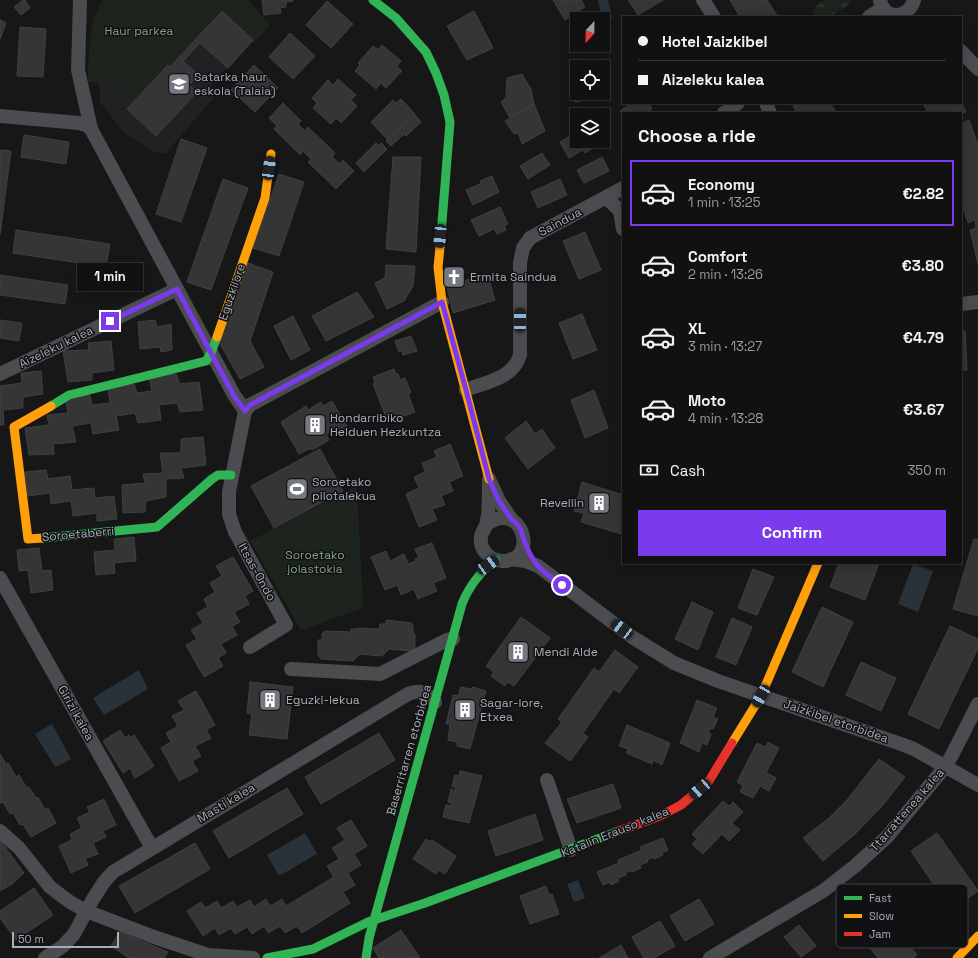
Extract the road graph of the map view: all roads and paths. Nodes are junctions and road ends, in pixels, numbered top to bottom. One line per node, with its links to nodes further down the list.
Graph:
1 (80, 0): 14 (street)
2 (373, 0): 20 (street, Jaizkibel etorbidea)
3 (703, 0): 6 (street)
4 (882, 4): 7 (street); 8 (street)
5 (914, 7): 8 (street)
6 (713, 16)
7 (870, 16)
8 (898, 16)
9 (962, 53): 10 (street)
10 (978, 69)
11 (737, 104): 12 (street)
12 (725, 112)
13 (0, 116): 14 (street)
14 (91, 129): 19 (street)
15 (271, 154): 23 (street, Eguzkilore)
16 (622, 189): 17 (street, Saindua)
17 (606, 198): 18 (street); 25 (street, Saindua)
18 (622, 223)
19 (175, 286): 23 (street); 24 (street, Aizeleku kalea)
20 (442, 302): 25 (street, Jaizkibel etorbidea); 26 (street)
21 (978, 302): 22 (street)
22 (962, 304)
23 (211, 353): 26 (street); 27 (street, Soroetaberri)
24 (0, 374)
25 (466, 390): 28 (street, Jaizkibel etorbidea)
26 (245, 411): 27 (street)
27 (231, 475): 38 (street, Itsas-Ondo)
28 (489, 479): 29 (street, Jaizkibel etorbidea); 30 (street, Jaizkibel etorbidea)
29 (512, 520): 30 (street); 31 (street, Jaizkibel etorbidea)
30 (486, 525): 33 (street, Jaizkibel etorbidea)
31 (524, 540): 32 (street); 35 (street, Jaizkibel etorbidea)
32 (512, 559): 33 (street, Jaizkibel etorbidea); 35 (street, Jaizkibel etorbidea)
33 (496, 560): 37 (street, Baserritarren etorbidea)
34 (818, 564): 40 (street, Katalin Erauso kalea)
35 (538, 566): 40 (street, Jaizkibel etorbidea)
36 (0, 578): 47 (street, Girizi kalea)
37 (453, 639): 39 (street); 41 (street, Baserritarren etorbidea)
38 (250, 647)
39 (291, 669)
40 (761, 696): 43 (street, Jaizkibel etorbidea); 48 (street, Katalin Erauso kalea)
41 (435, 702): 47 (street, Masti kalea); 50 (street, Baserritarren etorbidea)
42 (978, 704): 43 (street, Ttarrattenea kalea)
43 (945, 767): 45 (street, Jaizkibel etorbidea); 58 (street, Ttarrattenea kalea)
44 (547, 780): 48 (street)
45 (975, 785)
46 (0, 831): 49 (street)
47 (152, 848): 49 (street, Masti kalea)
48 (571, 850): 50 (street, Katalin Erauso kalea)
49 (86, 911): 54 (street, Masti kalea); 55 (street)
50 (374, 919): 56 (street, Katalin Erauso kalea); 57 (street, Baserritarren etorbidea)
51 (978, 936): 52 (street)
52 (968, 946)
53 (967, 948): 59 (street)
54 (45, 958)
55 (252, 958)
56 (267, 958)
57 (366, 958)
58 (710, 958)
59 (957, 958)

